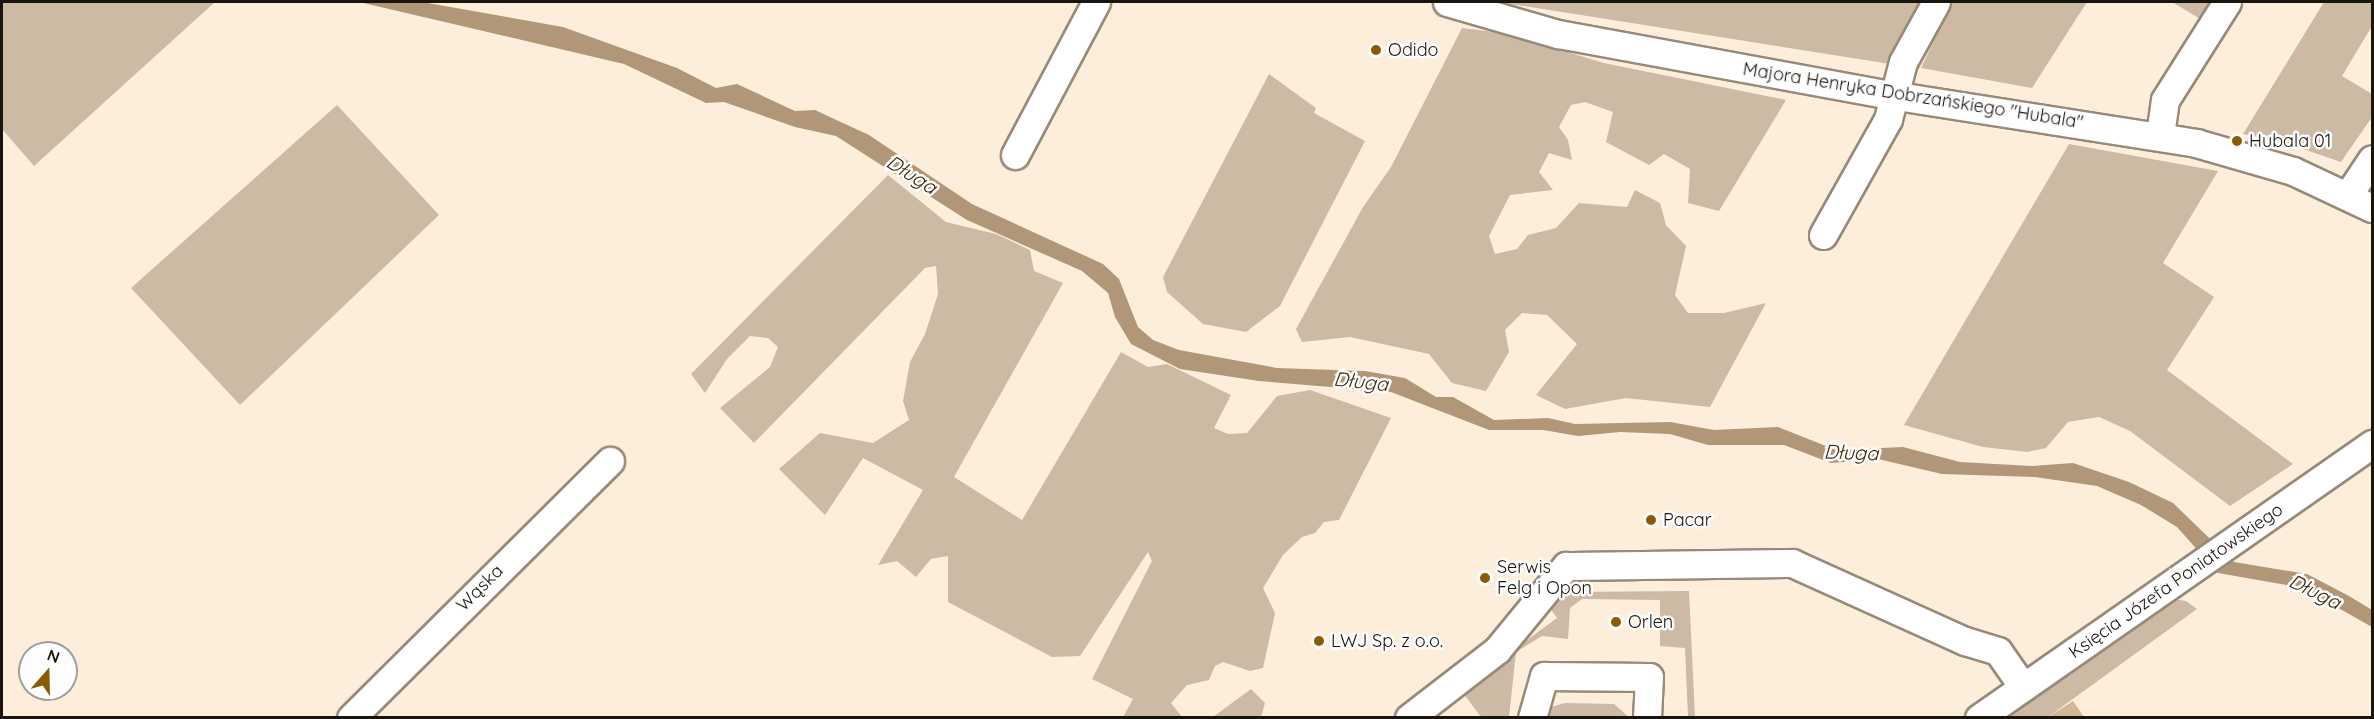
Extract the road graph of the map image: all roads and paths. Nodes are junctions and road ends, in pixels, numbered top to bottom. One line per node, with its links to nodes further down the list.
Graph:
1 (1096, 2): 7 (street)
2 (1936, 2): 5 (street)
3 (2227, 2): 6 (street)
4 (1460, 4): 5 (street, Majora Henryka Dobrzańskiego "Hubala")
5 (1897, 96): 6 (street, Majora Henryka Dobrzańskiego "Hubala"); 11 (street)
6 (2160, 135): 9 (street, Majora Henryka Dobrzańskiego "Hubala")
7 (1015, 155)
8 (2373, 159): 9 (street)
9 (2348, 195): 10 (street, Majora Henryka Dobrzańskiego "Hubala")
10 (2373, 208)
11 (1823, 235)
12 (2373, 444): 14 (street, Księcia Józefa Poniatowskiego)
13 (610, 461): 15 (street, Wąska)
14 (2023, 687): 16 (street); 19 (street, Księcia Józefa Poniatowskiego)
15 (351, 717)
16 (1409, 717)
17 (1533, 717): 18 (street)
18 (1647, 717)
19 (1979, 717)

